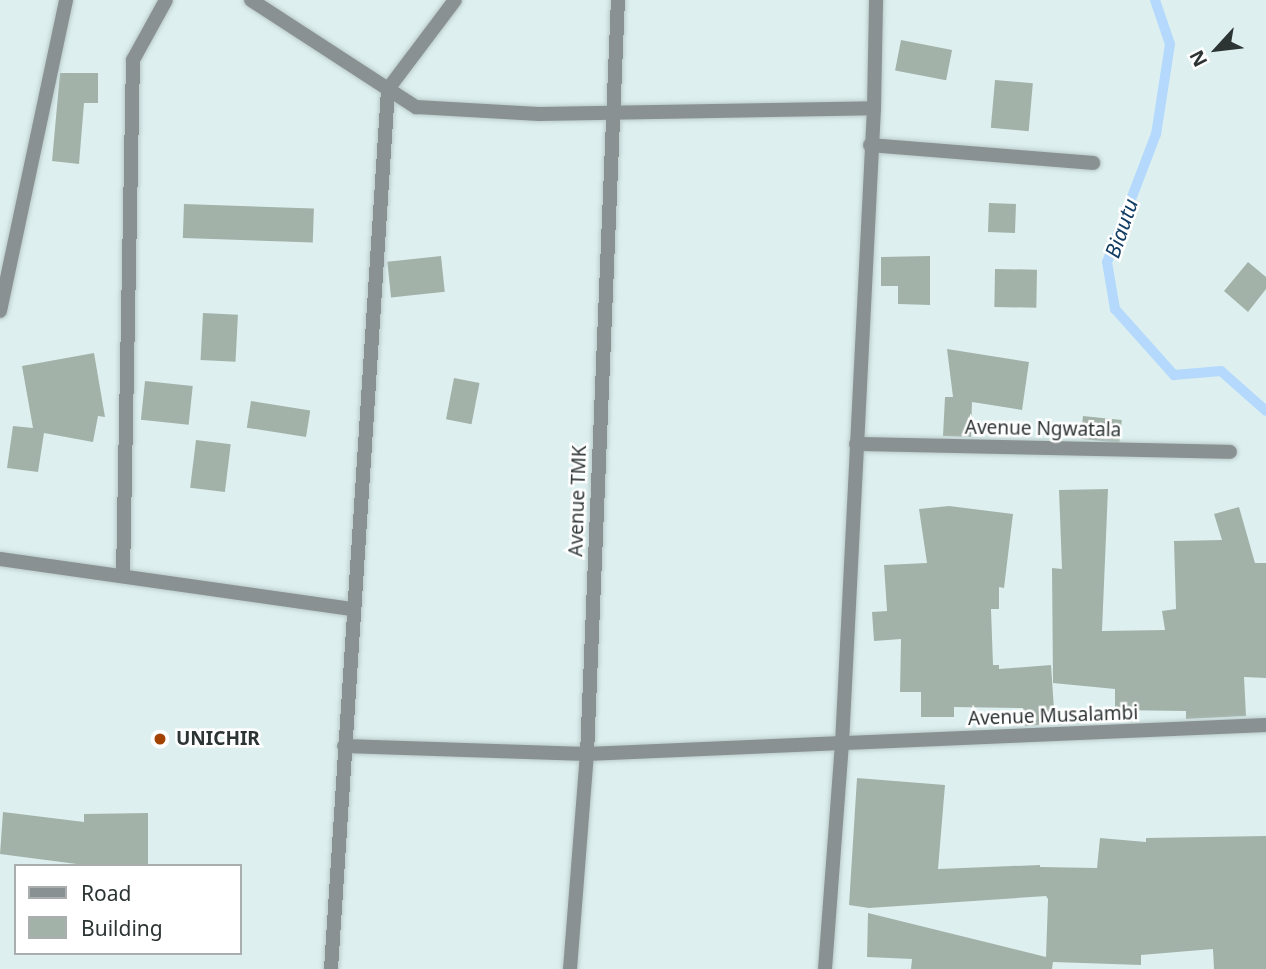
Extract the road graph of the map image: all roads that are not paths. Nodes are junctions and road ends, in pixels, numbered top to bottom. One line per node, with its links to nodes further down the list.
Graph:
1 (66, 0): 12 (street)
2 (166, 0): 16 (street)
3 (251, 0): 7 (street)
4 (455, 0): 7 (street)
5 (618, 0): 9 (street, Avenue TMK)
6 (876, 0): 8 (street)
7 (388, 89): 9 (street); 17 (street)
8 (874, 108): 9 (street); 10 (street)
9 (615, 112): 21 (street, Avenue TMK)
10 (870, 145): 11 (street); 13 (street)
11 (1093, 163)
12 (0, 311)
13 (856, 444): 14 (street, Avenue Ngwatala); 19 (street)
14 (1230, 452)
15 (0, 559): 16 (street)
16 (123, 575): 17 (street)
17 (353, 608): 20 (street)
18 (1266, 725): 19 (street, Avenue Musalambi)
19 (842, 744): 21 (street, Avenue Musalambi); 24 (street)
20 (344, 746): 21 (street, Avenue Musalambi); 22 (street)
21 (587, 754): 23 (street, Avenue TMK)
22 (331, 969)
23 (570, 969)
24 (825, 969)

